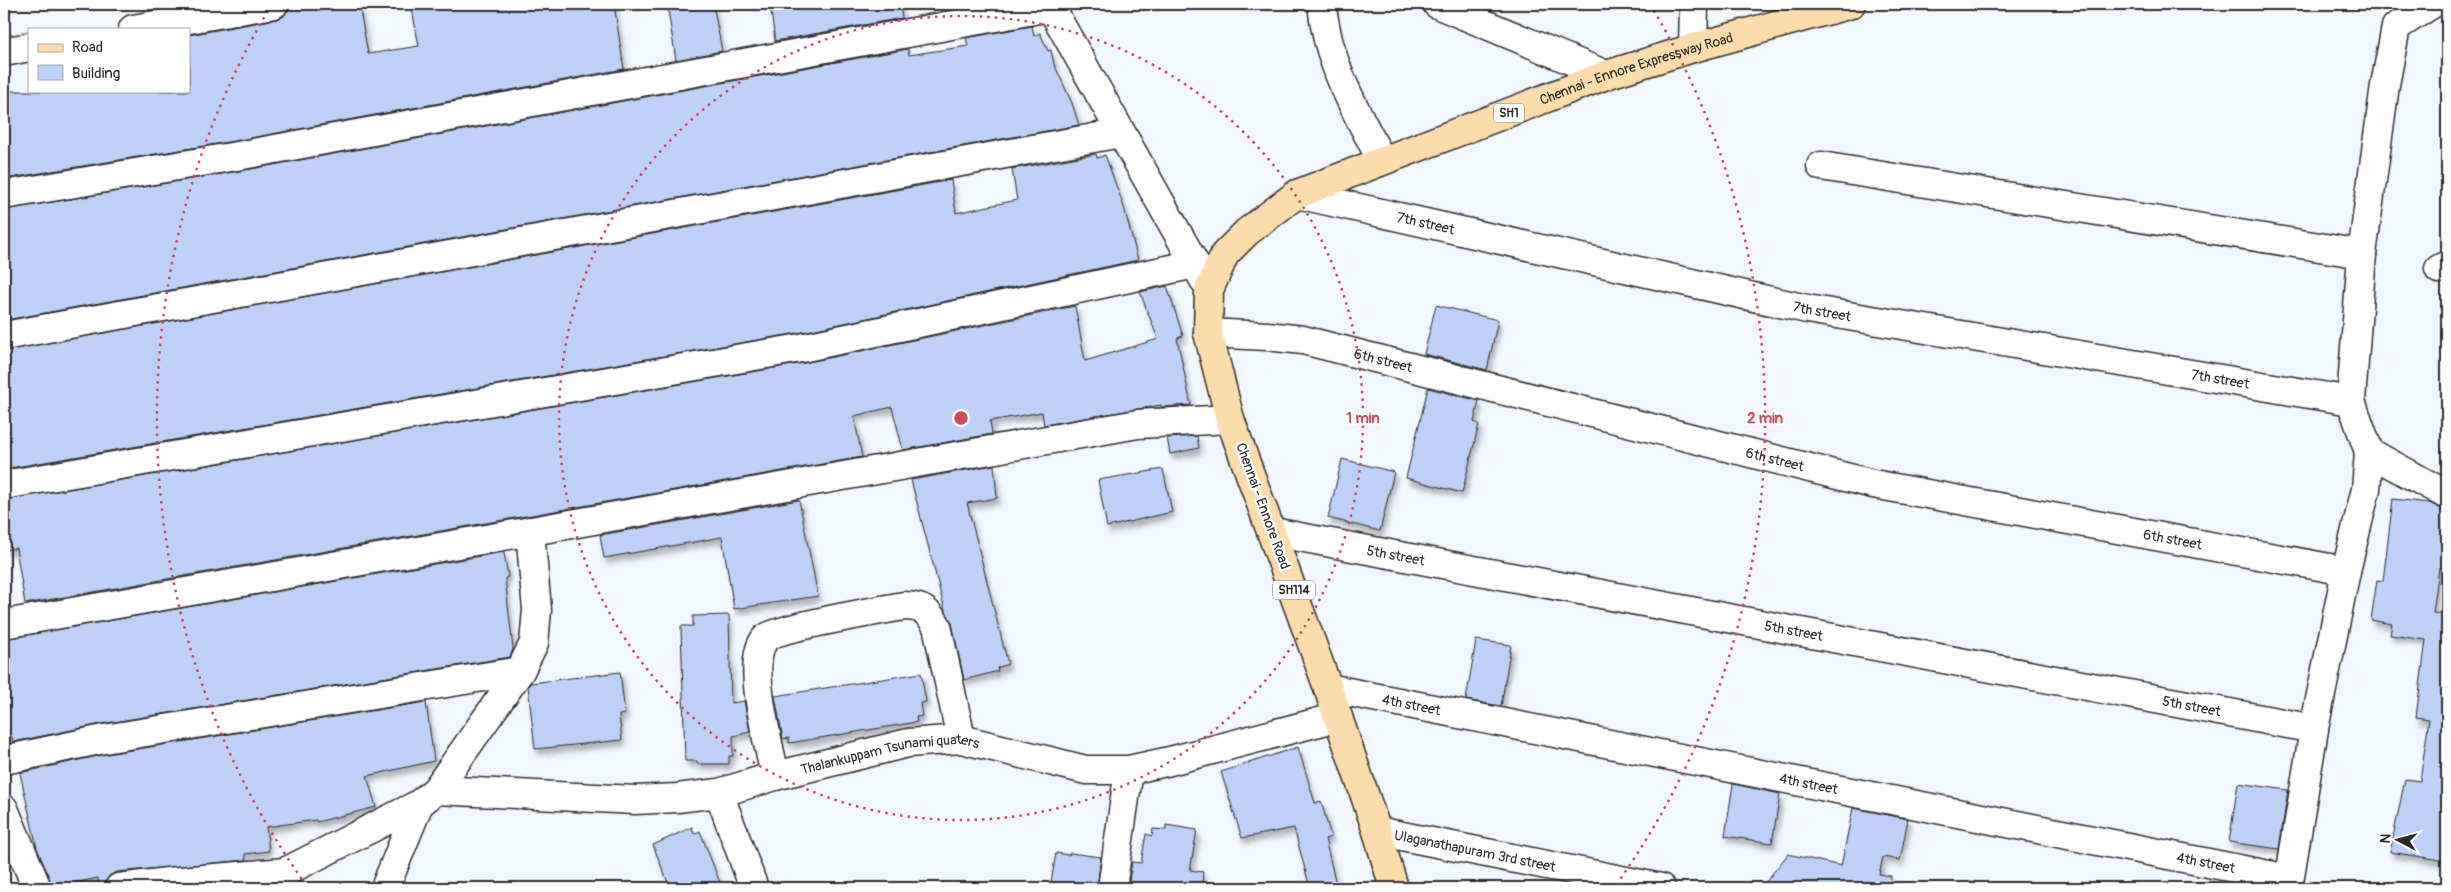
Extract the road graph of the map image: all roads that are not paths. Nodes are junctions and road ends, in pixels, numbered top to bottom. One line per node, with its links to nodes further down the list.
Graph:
1 (274, 4): 8 (street)
2 (1322, 4): 14 (street)
3 (1437, 4): 12 (street)
4 (1694, 4): 10 (street)
5 (1851, 4): 10 (main road, Chennai - Ennore Expressway Road / SH1)
6 (2432, 4): 18 (street)
7 (1049, 5): 13 (street); 17 (street)
8 (139, 28)
9 (28, 47): 11 (street)
10 (1693, 48): 12 (main road, Chennai - Ennore Expressway Road / SH1)
11 (4, 52)
12 (1606, 76): 14 (main road, Chennai - Ennore Expressway Road / SH1)
13 (1121, 133): 19 (street); 22 (street)
14 (1382, 161): 16 (main road, Chennai - Ennore Expressway Road / SH1)
15 (1821, 166): 18 (street)
16 (1297, 194): 20 (main road, Chennai - Ennore Expressway Road / SH1); 23 (street, 7th street)
17 (4, 195)
18 (2362, 254): 23 (street)
19 (1195, 264): 20 (street); 26 (street)
20 (1209, 290): 21 (main road, Chennai - Ennore Road / SH114)
21 (1208, 333): 24 (main road, Chennai - Ennore Road / SH114); 30 (street, 6th street)
22 (4, 336)
23 (2351, 401): 25 (street)
24 (1230, 419): 28 (street); 29 (main road, Chennai - Ennore Road / SH114)
25 (2368, 452): 27 (street); 30 (street)
26 (4, 485)
27 (2447, 495)
28 (530, 531): 31 (street); 32 (street)
29 (1273, 532): 33 (main road, Chennai - Ennore Road / SH114); 35 (street, 5th street)
30 (2346, 571): 35 (street)
31 (4, 624)
32 (520, 671): 37 (street); 41 (street)
33 (1328, 688): 34 (main road, Chennai - Ennore Road / SH114); 45 (street, 4th street)
34 (1338, 717): 38 (street, Thalankuppam Tsunami quaters); 43 (main road, Chennai - Ennore Road / SH114)
35 (2314, 729): 45 (street)
36 (961, 739): 38 (street, Thalankuppam Tsunami quaters); 39 (street, Thalankuppam Tsunami quaters); 39 (street)
37 (4, 760)
38 (1129, 770): 50 (street)
39 (775, 776): 40 (street, Thalankuppam Tsunami quaters)
40 (719, 793): 41 (street, Thalankuppam Tsunami quaters); 49 (street)
41 (428, 797): 44 (street); 48 (street)
42 (4, 809): 46 (street)
43 (1377, 831): 51 (main road, Chennai - Ennore Road / SH114); 52 (street, Ulaganathapuram 3rd street)
44 (284, 880): 47 (street)
45 (2288, 884)
46 (37, 888)
47 (119, 888)
48 (385, 888)
49 (754, 888)
50 (1112, 888)
51 (1394, 888)
52 (1661, 888)

